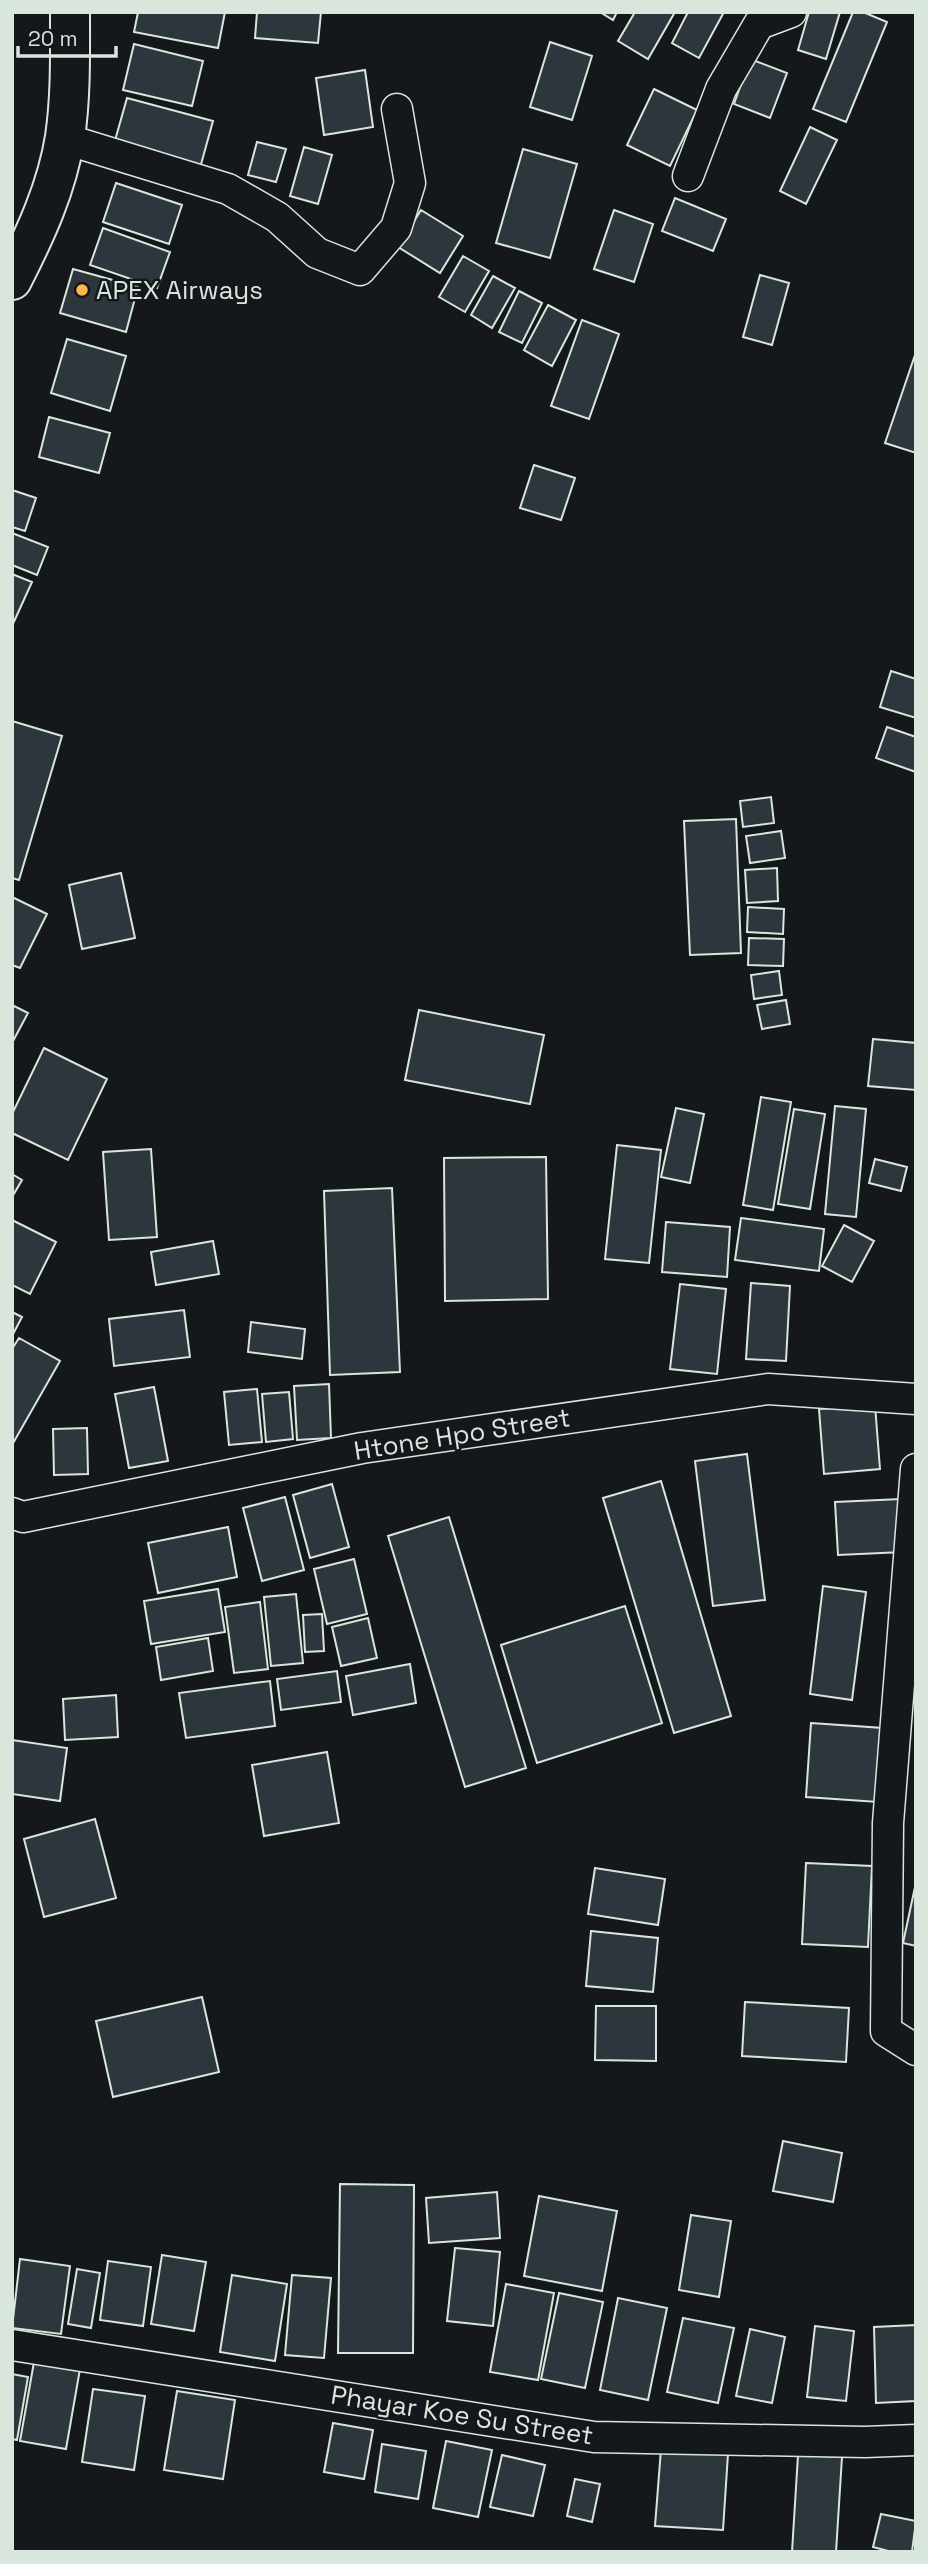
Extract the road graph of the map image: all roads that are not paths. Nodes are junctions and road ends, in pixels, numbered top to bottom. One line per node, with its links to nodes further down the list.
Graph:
1 (70, 12): 5 (main road)
2 (791, 12): 3 (street)
3 (748, 18): 6 (street)
4 (397, 109): 5 (street)
5 (65, 139): 7 (main road)
6 (688, 176)
7 (12, 280)
8 (916, 1399): 10 (street, Htone Hpo Street)
9 (916, 1469): 11 (street)
10 (12, 1514)
11 (916, 2050)
12 (12, 2345): 13 (street, Phayar Koe Su Street)
13 (916, 2440)

